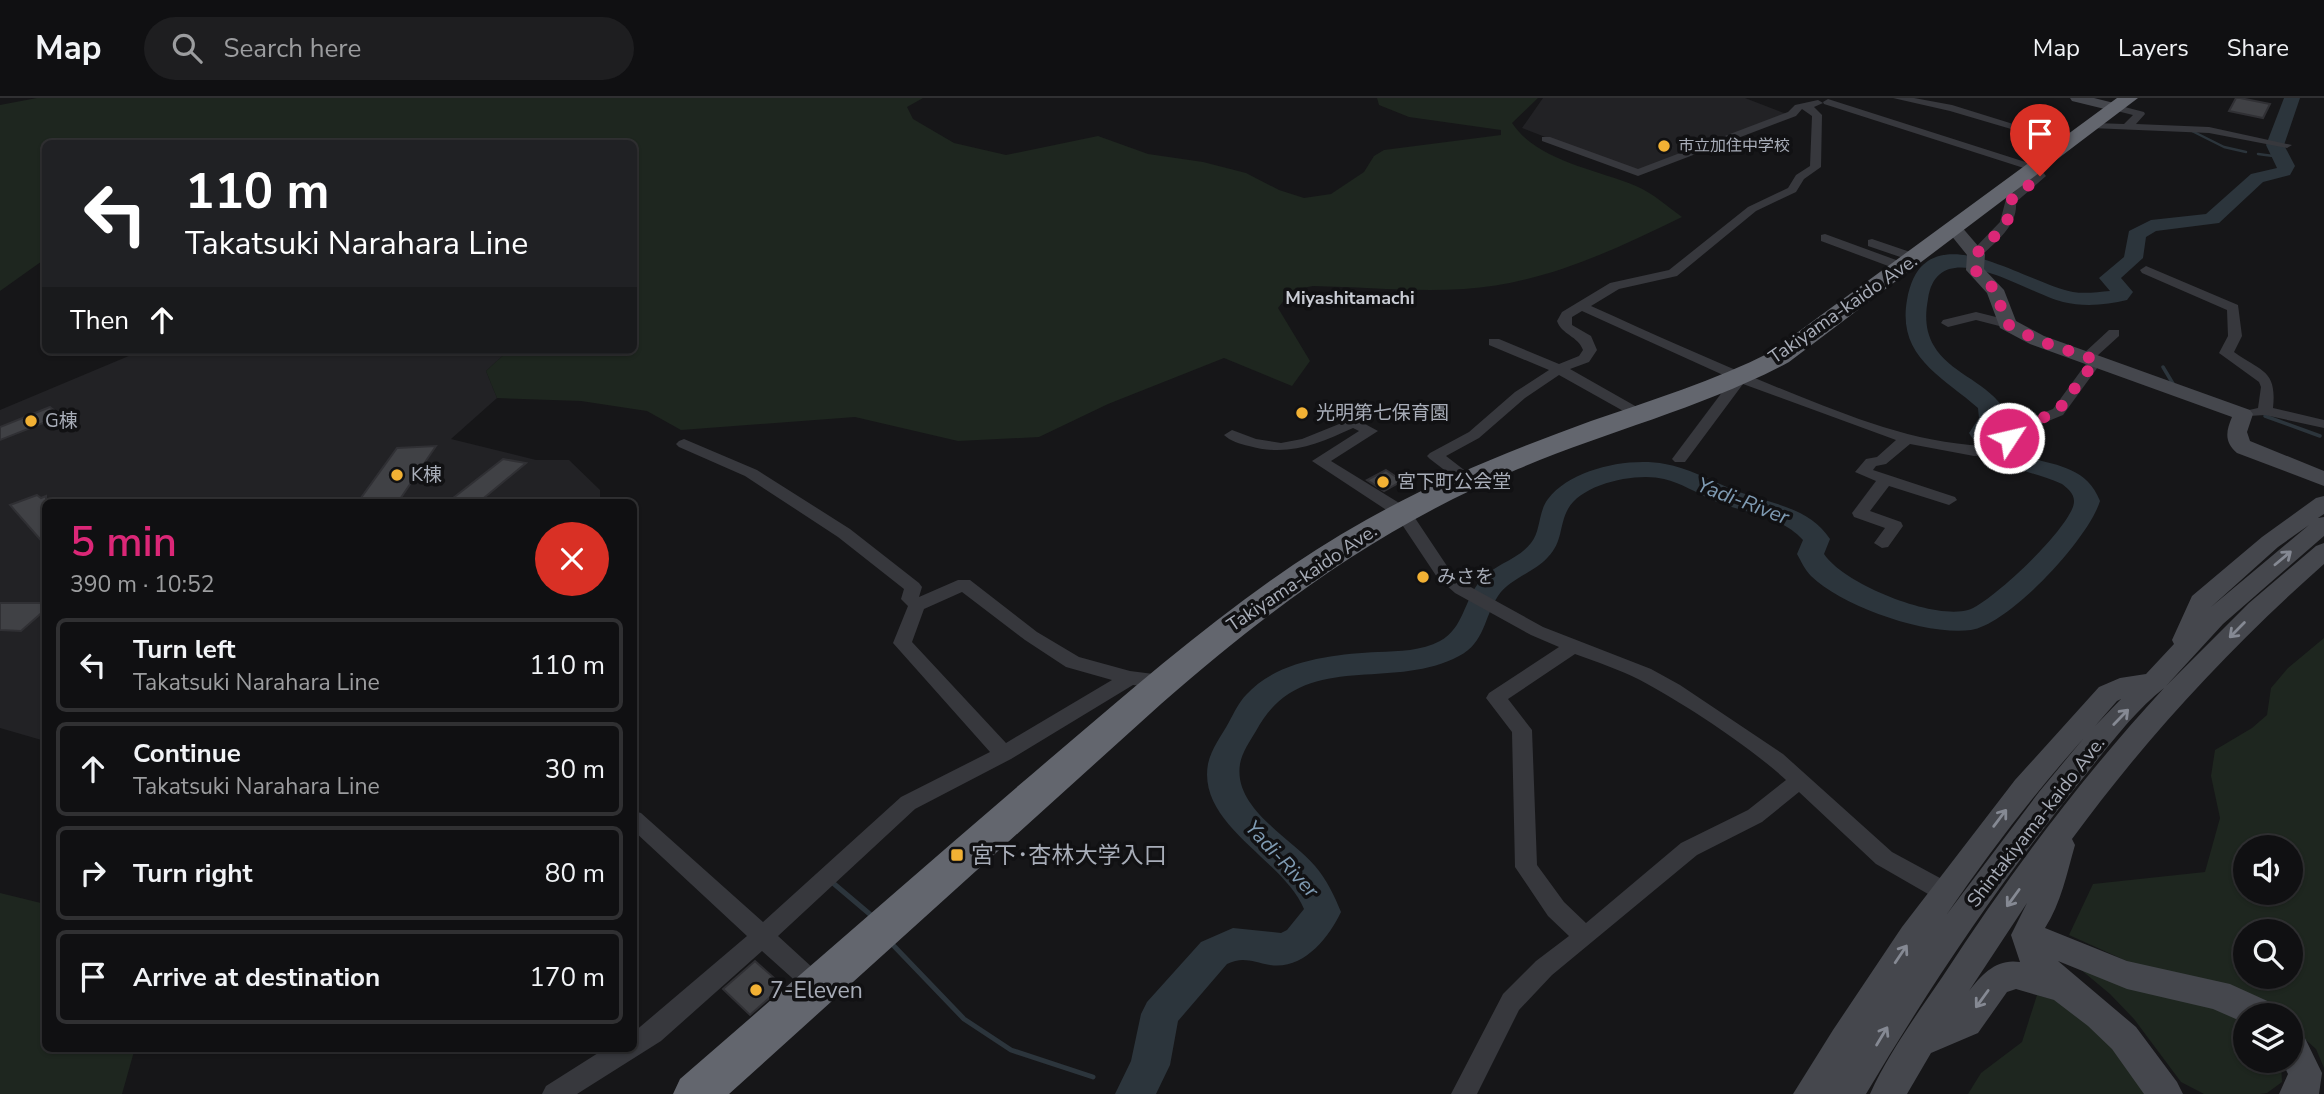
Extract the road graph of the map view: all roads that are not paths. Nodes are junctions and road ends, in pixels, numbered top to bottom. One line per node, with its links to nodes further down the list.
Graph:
1 (1898, 98): 7 (street)
2 (2077, 98): 5 (main road)
3 (1833, 100): 4 (street); 9 (street)
4 (1807, 105): 6 (street); 16 (street)
5 (2117, 115): 7 (highway, Takiyama-kaido Ave.); 8 (street)
6 (1546, 139)
7 (2069, 144): 9 (highway, Takiyama-kaido Ave.)
8 (2286, 144)
9 (2034, 169): 10 (highway, Takiyama-kaido Ave.); 13 (street)
10 (1954, 229): 13 (main road); 14 (highway, Takiyama-kaido Ave.)
11 (1842, 232): 14 (street)
12 (1825, 238): 14 (street)
13 (1975, 260): 18 (main road)
14 (1909, 262): 23 (highway, Takiyama-kaido Ave.)
15 (2146, 270): 24 (street)
16 (1581, 306): 22 (street); 23 (street)
17 (1948, 323): 18 (street)
18 (2011, 326): 21 (main road)
19 (2114, 333): 21 (street)
20 (1494, 342): 22 (street)
21 (2092, 358): 24 (main road); 28 (street)
22 (1559, 369): 25 (street); 31 (street)
23 (1740, 378): 25 (highway, Takiyama-kaido Ave.); 28 (street); 30 (street)
24 (2254, 413): 26 (street); 33 (main road)
25 (1639, 414): 31 (highway, Takiyama-kaido Ave.)
26 (2324, 424)
27 (1233, 435): 36 (street)
28 (1908, 438): 32 (street)
29 (684, 444): 40 (street)
30 (1680, 459)
31 (1466, 479): 36 (highway, Takiyama-kaido Ave.)
32 (1885, 480): 34 (street); 38 (street)
33 (2324, 480)
34 (1949, 500)
35 (2324, 503): 42 (main road)
36 (1403, 513): 41 (street); 44 (highway, Takiyama-kaido Ave.)
37 (2324, 524): 42 (main road, Shintakiyama-kaido Ave., one-way to 37)
38 (1882, 543)
39 (2324, 551): 48 (main road, Shintakiyama-kaido Ave., one-way to 48)
40 (917, 605): 43 (street); 46 (street)
41 (1572, 647): 47 (street); 52 (street)
42 (2179, 653): 45 (main road, Shintakiyama-kaido Ave.)
43 (1130, 678): 44 (street); 46 (street)
44 (1162, 681): 54 (highway, Takiyama-kaido Ave.)
45 (2156, 681): 50 (main road, one-way to 45); 65 (main road, Shintakiyama-kaido Ave., one-way to 45)
46 (1004, 754): 51 (street)
47 (1800, 780): 50 (street); 52 (street)
48 (2068, 821): 55 (main road); 57 (main road, Shintakiyama-kaido Ave., one-way to 57)
49 (637, 822): 51 (street)
50 (1950, 894): 64 (main road, one-way to 50)
51 (764, 934): 54 (street); 58 (street)
52 (1586, 937): 63 (street)
53 (2046, 941): 56 (main road)
54 (818, 987): 62 (highway, Takiyama-kaido Ave.)
55 (2063, 987): 57 (main road, one-way to 57); 67 (main road)
56 (2242, 1003)
57 (1919, 1042): 66 (main road, Shintakiyama-kaido Ave.)
58 (637, 1043)
59 (622, 1052): 61 (street)
60 (2303, 1069): 68 (main road)
61 (555, 1094)
62 (696, 1094)
63 (1464, 1094)
64 (1811, 1094)
65 (1847, 1094)
66 (1888, 1094)
67 (2165, 1094)
68 (2297, 1094)

